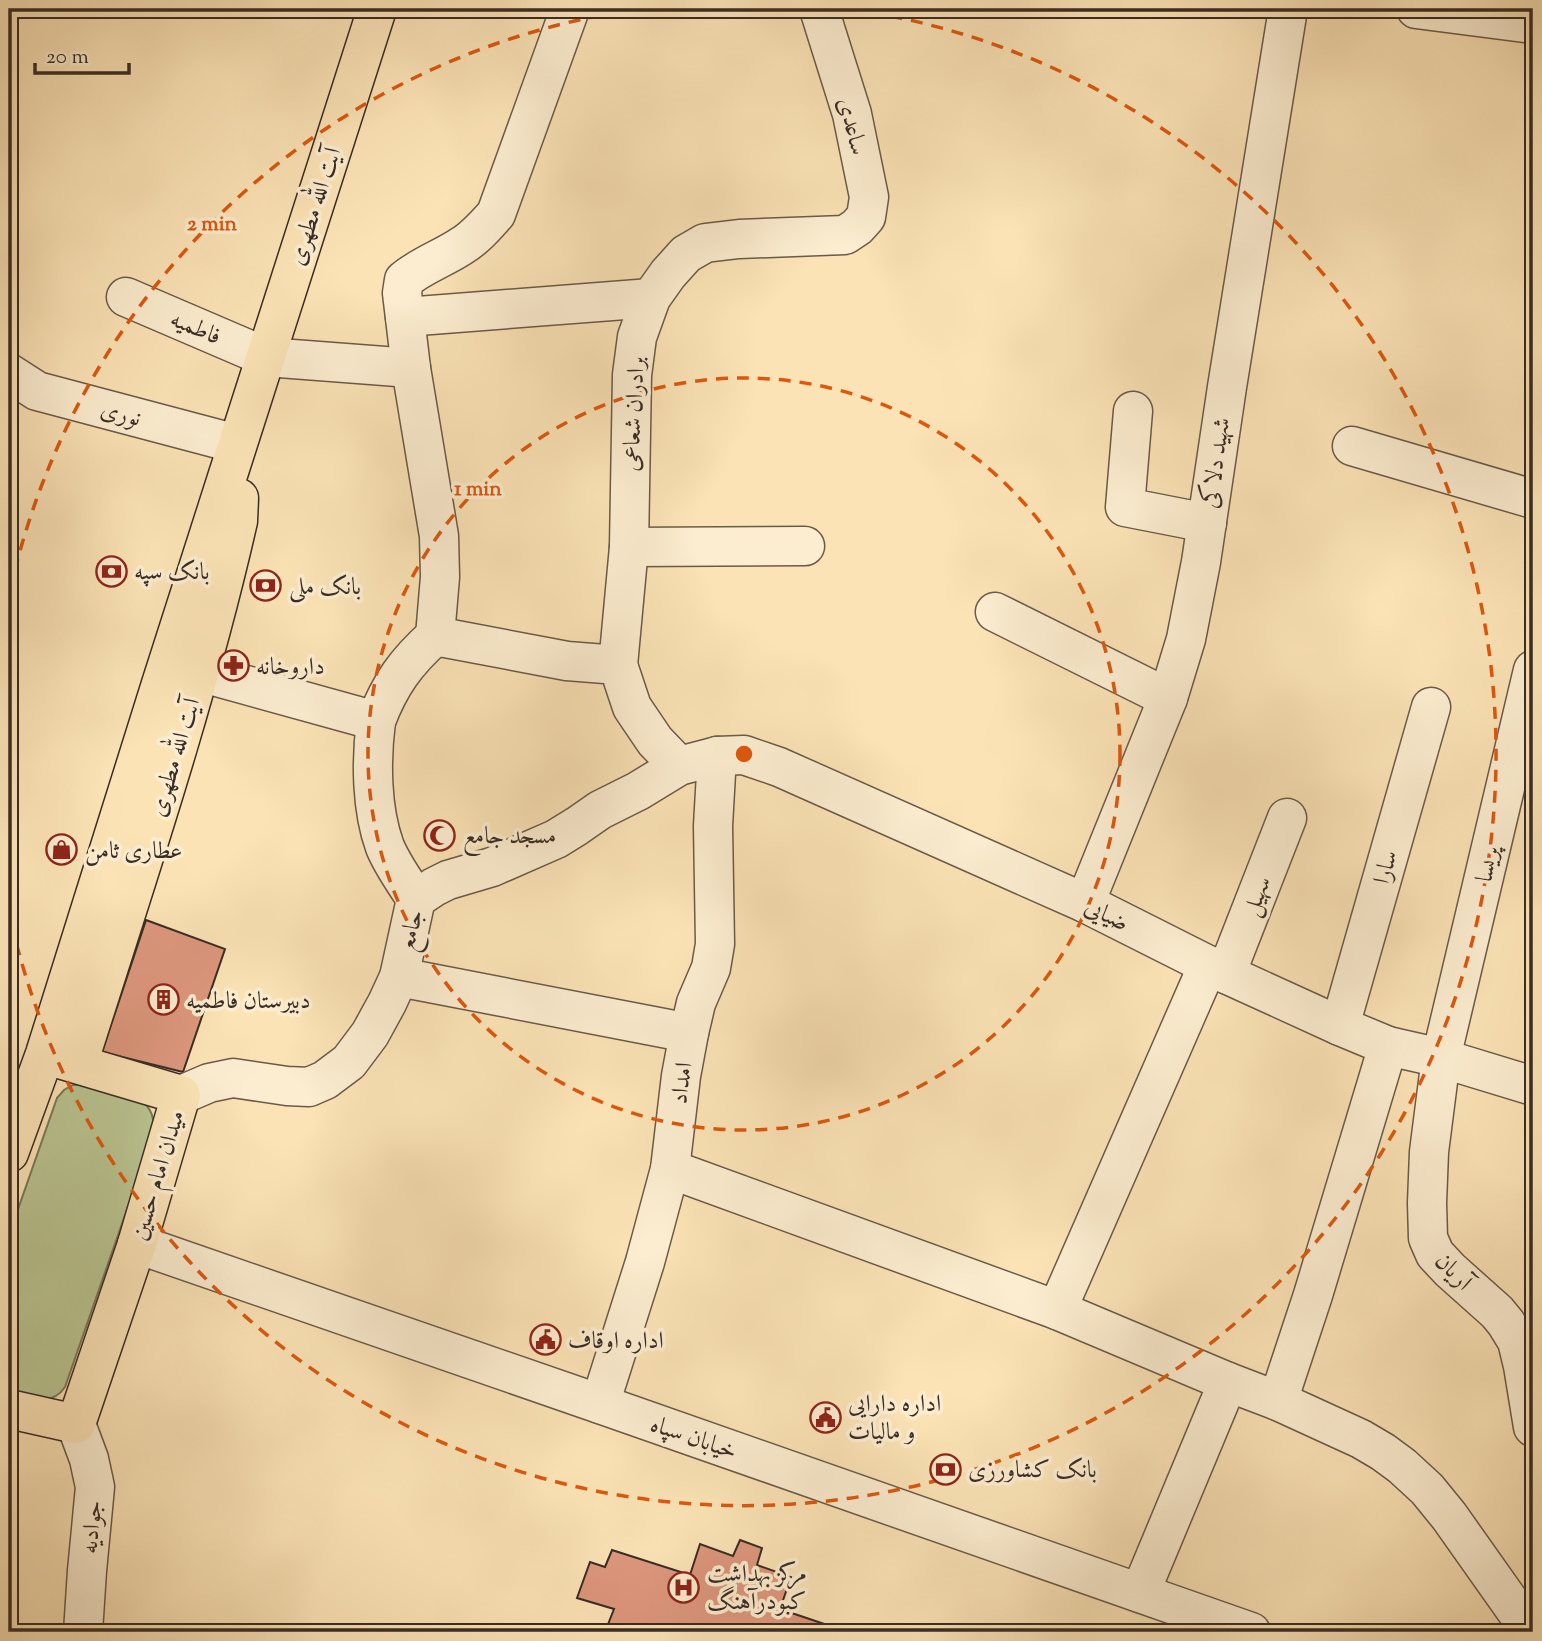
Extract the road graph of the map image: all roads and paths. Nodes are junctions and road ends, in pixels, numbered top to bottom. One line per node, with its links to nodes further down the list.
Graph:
1 (377, 9): 11 (main road, آیت الله مطهری)
2 (570, 9): 10 (street)
3 (819, 9): 7 (street, ساعدی)
4 (1288, 9): 18 (street, شهید دلاکی)
5 (1416, 9): 6 (street)
6 (1533, 24)
7 (845, 235): 9 (street, برادران شعاعی)
8 (126, 298): 11 (street, فاطمیه)
9 (650, 298): 10 (street); 20 (street, برادران شعاعی)
10 (405, 317): 12 (street)
11 (266, 357): 12 (street, فاطمیه); 15 (main road, آیت الله مطهری)
12 (411, 368): 22 (street)
13 (9, 373): 15 (street, نوری)
14 (1133, 411): 18 (street)
15 (237, 444): 25 (main road, آیت الله مطهری); 40 (main road, آیت الله مطهری)
16 (1352, 446): 17 (street)
17 (1533, 499)
18 (1207, 523): 26 (street, شهید دلاکی)
19 (805, 545): 20 (street)
20 (628, 547): 23 (street, برادران شعاعی)
21 (995, 612): 26 (street)
22 (435, 636): 23 (street); 28 (street)
23 (618, 666): 30 (street)
24 (1533, 670): 39 (street, پریسا)
25 (199, 672): 28 (street); 40 (main road, آیت الله مطهری)
26 (1168, 698): 33 (street, شهید دلاکی)
27 (1430, 707): 36 (street, سارا)
28 (376, 721): 32 (street)
29 (717, 755): 30 (street, ضیایی); 33 (street, ضیایی); 37 (street, امداد)
30 (679, 766): 32 (street, جامع)
31 (1287, 818): 34 (street, سهیل)
32 (416, 899): 35 (street, جامع)
33 (1085, 902): 34 (street, ضیایی)
34 (1217, 969): 36 (street, ضیایی); 46 (street, سهیل)
35 (399, 977): 37 (street); 42 (street, جامع)
36 (1340, 1026): 38 (street, ضیایی)
37 (689, 1033): 44 (street, امداد)
38 (1388, 1046): 39 (street, ضیایی); 48 (street)
39 (1441, 1058): 41 (street, ضیایی); 52 (street, آریان)
40 (62, 1059): 42 (main road, میدان امام حسین); 43 (main road)
41 (1533, 1086)
42 (181, 1095): 45 (main road, میدان امام حسین)
43 (9, 1153)
44 (670, 1169): 46 (street); 49 (street, امداد)
45 (137, 1244): 49 (street, خیابان سپاه); 51 (main road, میدان امام حسین)
46 (1056, 1310): 47 (street)
47 (1227, 1382): 48 (street); 53 (street)
48 (1278, 1401): 56 (street)
49 (600, 1404): 53 (street, خیابان سپاه)
50 (9, 1409): 51 (main road)
51 (76, 1424): 54 (street, جوادیه)
52 (1533, 1427)
53 (1140, 1593): 55 (street, خیابان سپاه)
54 (83, 1632)
55 (1251, 1632)
56 (1531, 1632)

